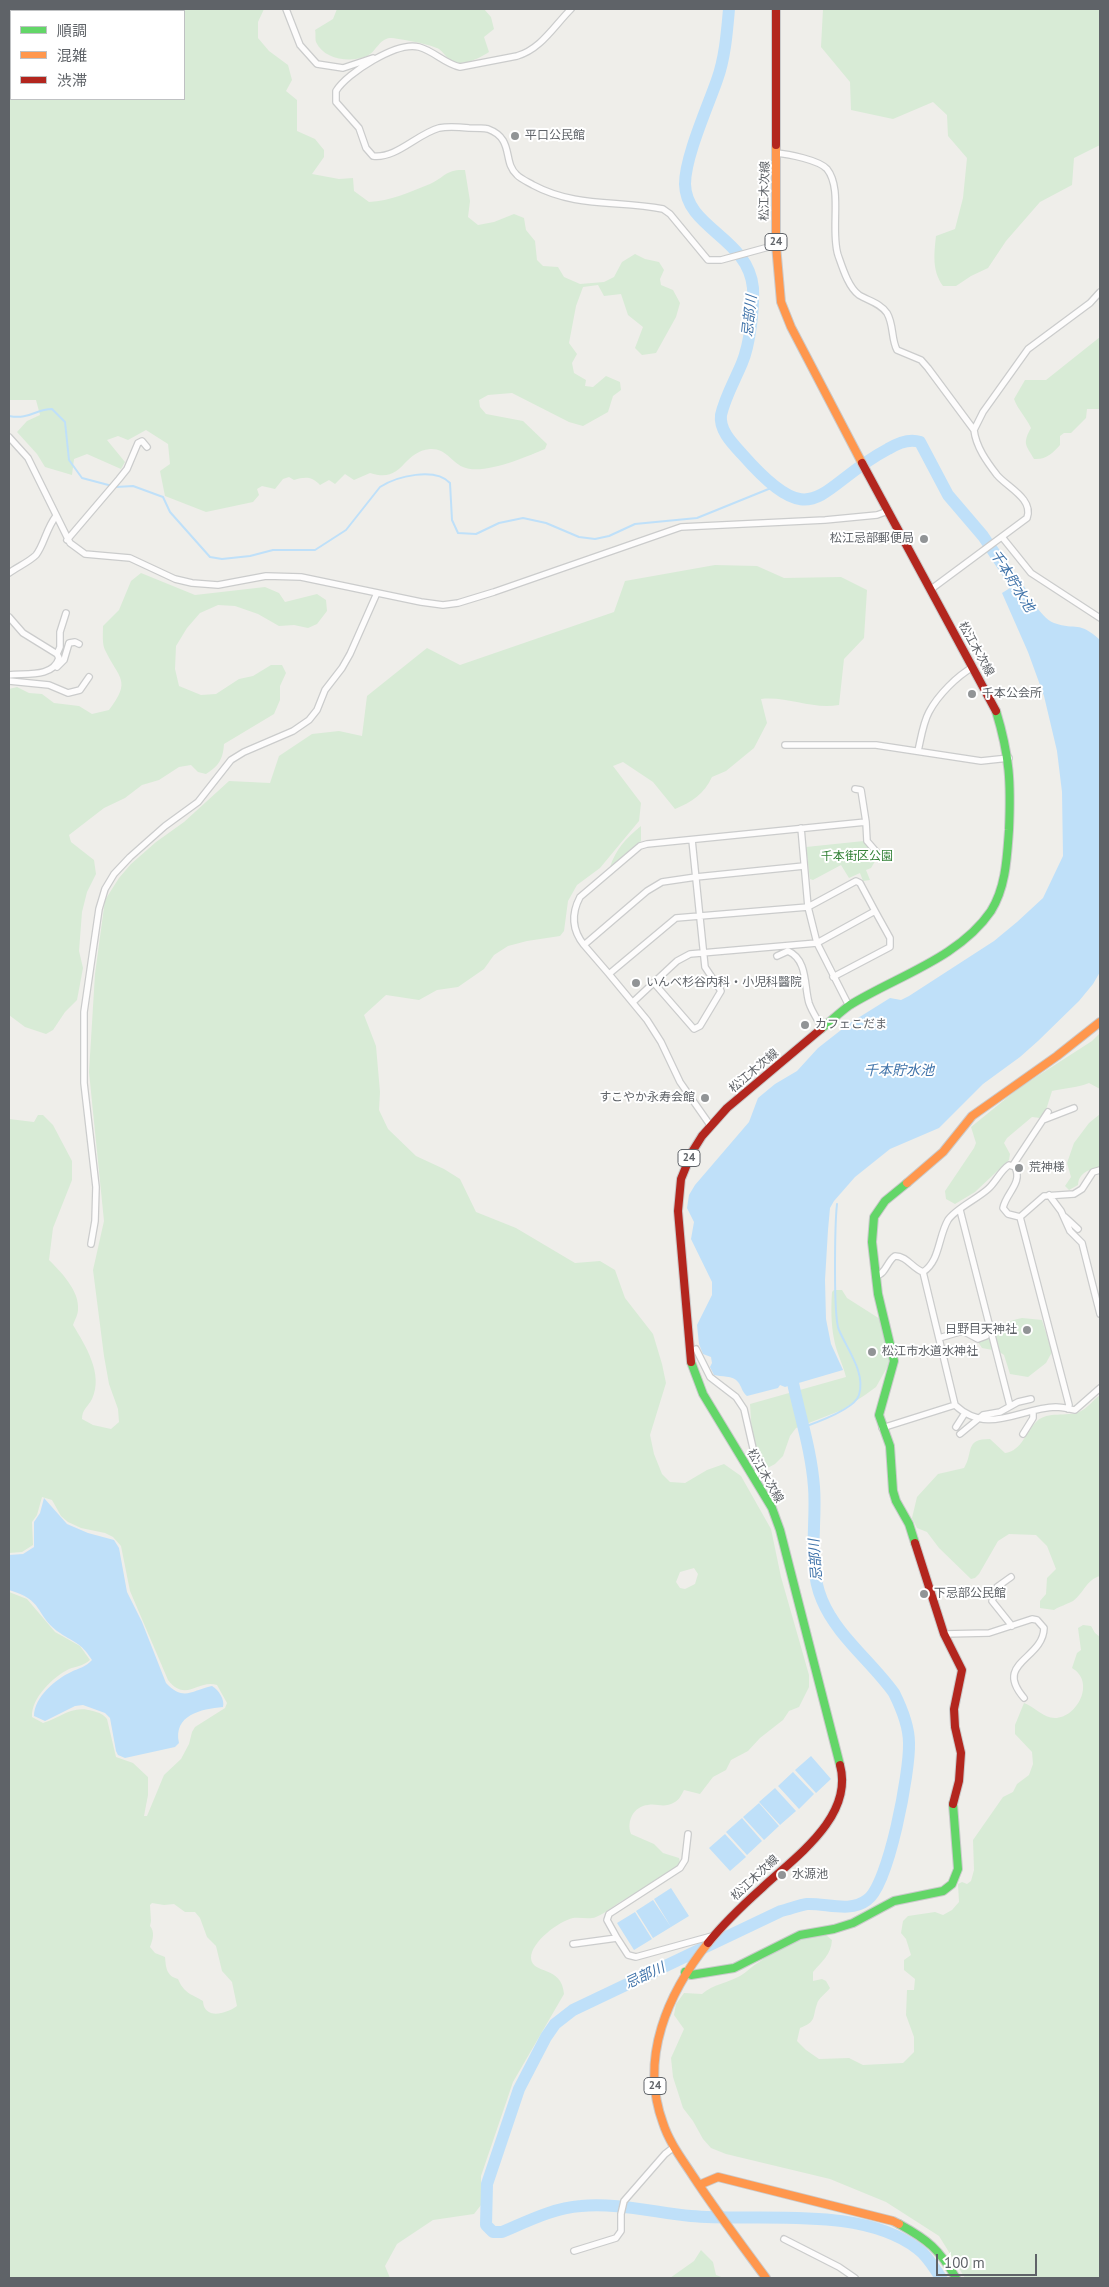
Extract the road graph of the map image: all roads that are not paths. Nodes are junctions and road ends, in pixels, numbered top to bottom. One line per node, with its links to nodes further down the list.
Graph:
1 (286, 9): 4 (street)
2 (572, 9): 4 (street)
3 (776, 9): 5 (main road, 松江木次線 / 24)
4 (386, 55): 6 (street)
5 (776, 153): 6 (main road, 松江木次線 / 24); 8 (street)
6 (776, 245): 11 (main road, 松江木次線 / 24)
7 (1100, 292): 8 (street)
8 (974, 430): 13 (street)
9 (9, 437): 12 (street)
10 (147, 447): 14 (street)
11 (888, 511): 16 (main road, 松江木次線 / 24); 17 (street)
12 (56, 516): 14 (street); 15 (street)
13 (1000, 538): 16 (street); 20 (street)
14 (68, 540): 17 (street)
15 (9, 573)
16 (930, 590): 23 (main road, 松江木次線 / 24)
17 (377, 593): 62 (street)
18 (66, 612): 22 (street)
19 (9, 617): 22 (street)
20 (1100, 618)
21 (79, 644): 24 (street)
22 (57, 654): 24 (street)
23 (973, 667): 28 (street); 29 (main road, 松江木次線 / 24)
24 (52, 669): 25 (street)
25 (9, 676): 26 (street)
26 (89, 677)
27 (785, 745): 28 (street)
28 (918, 750): 29 (street)
29 (1009, 758): 48 (main road, 松江木次線 / 24)
30 (855, 789): 31 (street)
31 (866, 822): 32 (street); 34 (street)
32 (801, 828): 33 (street); 35 (street)
33 (692, 840): 36 (street); 41 (street)
34 (880, 856)
35 (804, 866): 36 (street); 37 (street)
36 (696, 877): 39 (street); 41 (street)
37 (808, 907): 38 (street); 39 (street); 40 (street)
38 (875, 911): 40 (street); 45 (street)
39 (700, 915): 42 (street); 44 (street)
40 (817, 943): 42 (street); 45 (street)
41 (584, 944): 44 (street)
42 (703, 951): 46 (street); 46 (street)
43 (777, 956): 50 (street)
44 (610, 974): 47 (street)
45 (833, 977): 48 (street)
46 (654, 983): 47 (street)
47 (633, 1002): 54 (street)
48 (849, 1006): 50 (main road, 松江木次線 / 24)
49 (1100, 1022): 64 (main road)
50 (822, 1028): 54 (main road, 松江木次線 / 24)
51 (1074, 1108): 53 (street)
52 (1048, 1112): 53 (street)
53 (1042, 1120): 55 (street)
54 (710, 1126): 81 (main road, 松江木次線 / 24)
55 (1013, 1165): 58 (street); 60 (street)
56 (1100, 1170): 57 (street)
57 (1049, 1196): 59 (street); 60 (street)
58 (960, 1210): 63 (street); 72 (street)
59 (1063, 1215): 61 (street); 65 (street)
60 (1020, 1217): 73 (street)
61 (1078, 1229)
62 (90, 1244)
63 (923, 1272): 64 (street); 67 (street)
64 (876, 1276): 78 (main road)
65 (1100, 1314)
66 (986, 1336): 67 (street)
67 (940, 1338): 71 (street)
68 (696, 1349): 81 (street)
69 (1100, 1388): 73 (street)
70 (1031, 1399): 72 (street)
71 (955, 1405): 75 (street); 78 (street)
72 (1010, 1406): 76 (street)
73 (1068, 1409): 74 (street)
74 (1033, 1412): 76 (street); 80 (street)
75 (965, 1413): 76 (street); 77 (street)
76 (979, 1418): 79 (street)
77 (956, 1427)
78 (882, 1428): 84 (main road)
79 (960, 1434)
80 (1023, 1434)
81 (755, 1478): 88 (main road, 松江木次線 / 24)
82 (1011, 1577): 83 (street)
83 (1012, 1626): 84 (street); 85 (street)
84 (944, 1634): 90 (main road)
85 (1024, 1698)
86 (688, 1834): 87 (street)
87 (617, 1938): 88 (street); 89 (street)
88 (709, 1940): 90 (main road, 松江木次線 / 24)
89 (573, 1944)
90 (687, 1969): 91 (main road, 松江木次線 / 24)
91 (674, 2147): 92 (main road, 松江木次線 / 24); 94 (street)
92 (699, 2185): 95 (main road, 松江木次線 / 24); 97 (main road)
93 (784, 2239): 96 (street)
94 (574, 2251)
95 (766, 2278)
96 (855, 2278)
97 (956, 2278)

